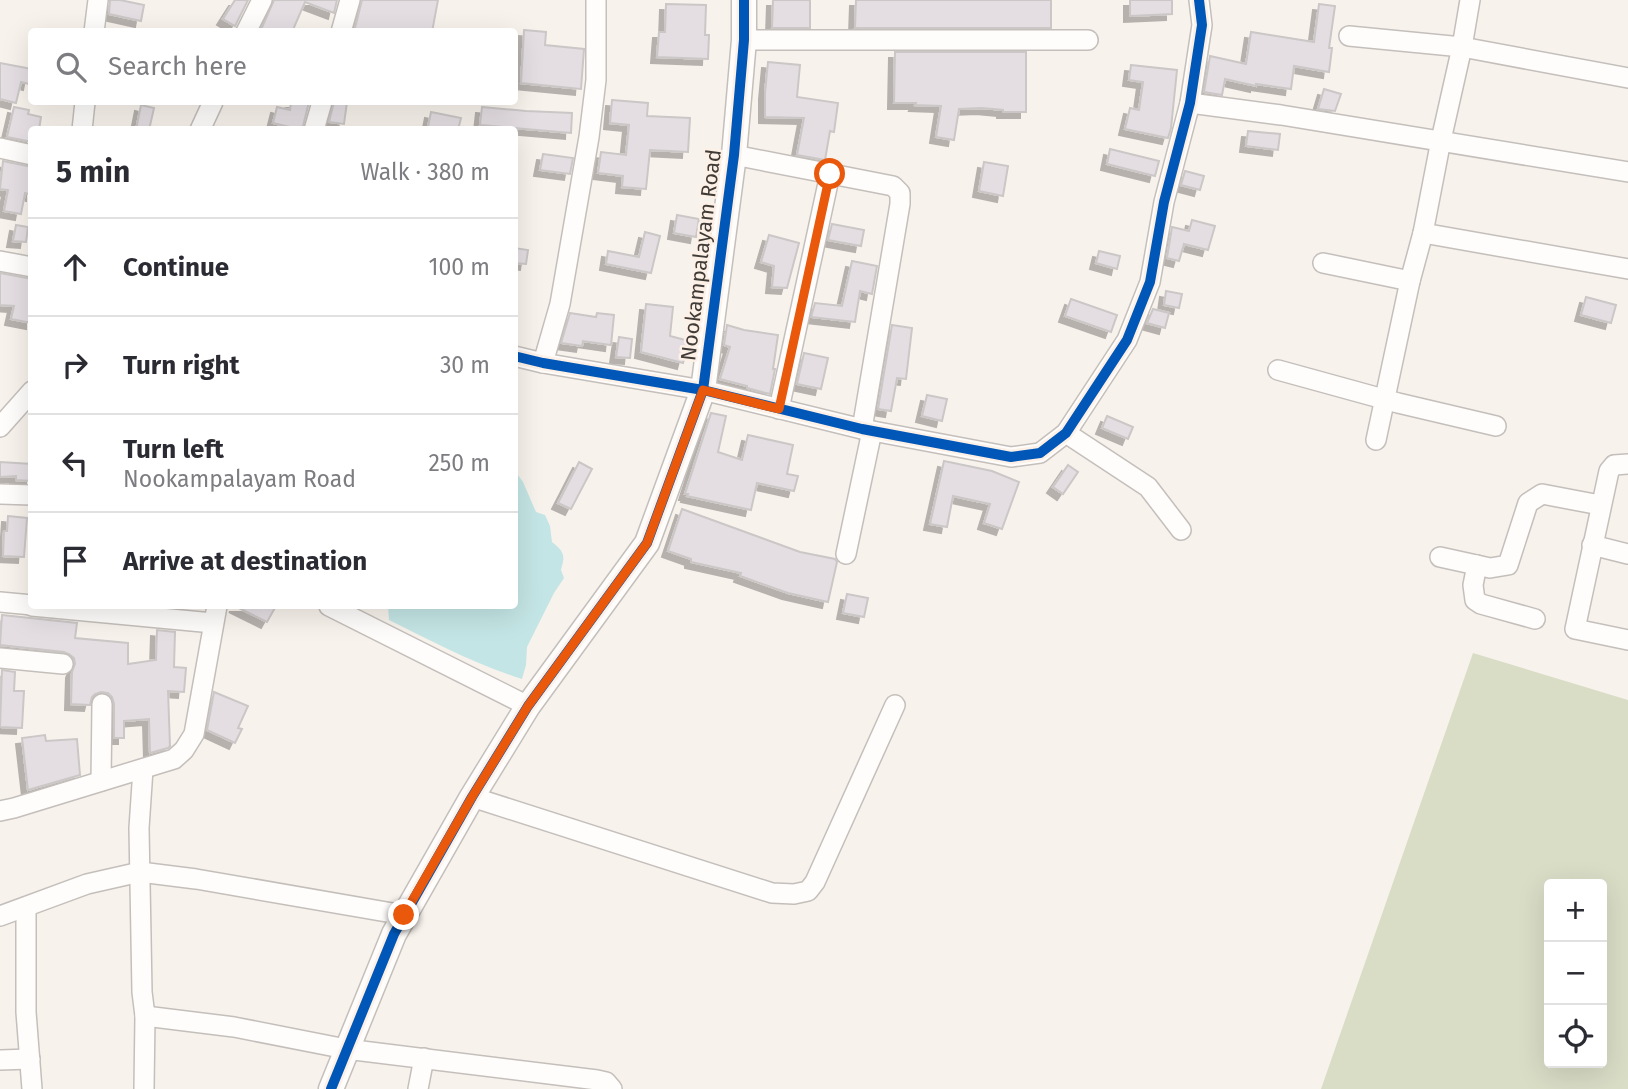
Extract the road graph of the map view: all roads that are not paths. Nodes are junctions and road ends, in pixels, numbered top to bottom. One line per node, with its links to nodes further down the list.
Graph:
1 (98, 0): 8 (street)
2 (262, 0): 9 (street)
3 (350, 0): 10 (street)
4 (596, 0): 36 (street)
5 (744, 0): 12 (street, Nookampalayam Road)
6 (1199, 0): 16 (street)
7 (1470, 0): 14 (street)
8 (94, 28)
9 (248, 28)
10 (342, 28)
11 (1349, 36): 14 (street)
12 (744, 40): 13 (street); 26 (street, Nookampalayam Road)
13 (1088, 40)
14 (1462, 47): 15 (street); 23 (street)
15 (1628, 78)
16 (1190, 103): 23 (street); 45 (street)
17 (85, 105): 20 (street)
18 (212, 105): 21 (street)
19 (321, 105): 22 (street)
20 (82, 126)
21 (202, 126)
22 (315, 126)
23 (1441, 140): 27 (street); 29 (street)
24 (0, 148): 25 (street)
25 (28, 154)
26 (734, 155): 28 (street); 38 (street, Nookampalayam Road)
27 (1628, 172)
28 (830, 174): 41 (street); 44 (street)
29 (1423, 233): 33 (street); 34 (street)
30 (0, 261): 32 (street)
31 (1323, 263): 34 (street)
32 (28, 266)
33 (1628, 269)
34 (1410, 281): 40 (street)
35 (518, 357): 36 (street)
36 (543, 363): 38 (street)
37 (1278, 370): 40 (street)
38 (703, 390): 41 (street); 68 (street, Nookampalayam Road)
39 (28, 396): 43 (street)
40 (1385, 399): 42 (street); 46 (street)
41 (779, 409): 44 (street)
42 (1496, 426)
43 (0, 427)
44 (867, 430): 45 (street); 53 (street)
45 (1066, 433): 51 (street)
46 (1376, 440)
47 (1628, 464): 50 (street)
48 (0, 494): 49 (street)
49 (28, 495)
50 (1601, 505): 52 (street); 56 (street)
51 (1181, 530)
52 (1592, 545): 54 (street); 63 (street)
53 (846, 554)
54 (1628, 554)
55 (1440, 557): 56 (street)
56 (1477, 565): 62 (street)
57 (0, 602): 58 (street)
58 (28, 606)
59 (101, 609): 61 (street)
60 (335, 609): 68 (street)
61 (215, 614): 69 (street)
62 (1535, 619)
63 (1628, 640)
64 (0, 658): 65 (street)
65 (63, 664)
66 (102, 705): 70 (street)
67 (895, 705): 71 (street)
68 (528, 706): 71 (street, Nookampalayam Road)
69 (143, 769): 70 (street); 73 (street)
70 (101, 781): 72 (street)
71 (472, 797): 75 (street, Nookampalayam Road)
72 (0, 811)
73 (140, 872): 74 (street); 75 (street); 77 (street)
74 (26, 907): 76 (street); 80 (street)
75 (404, 915): 78 (street, Nookampalayam Road)
76 (0, 916)
77 (145, 1016): 78 (street); 83 (street)
78 (346, 1049): 79 (street); 84 (street, Nookampalayam Road)
79 (424, 1058): 85 (street); 86 (street)
80 (30, 1059): 81 (street); 82 (street)
81 (0, 1060)
82 (32, 1089)
83 (144, 1089)
84 (331, 1089)
85 (418, 1089)
86 (612, 1089)

